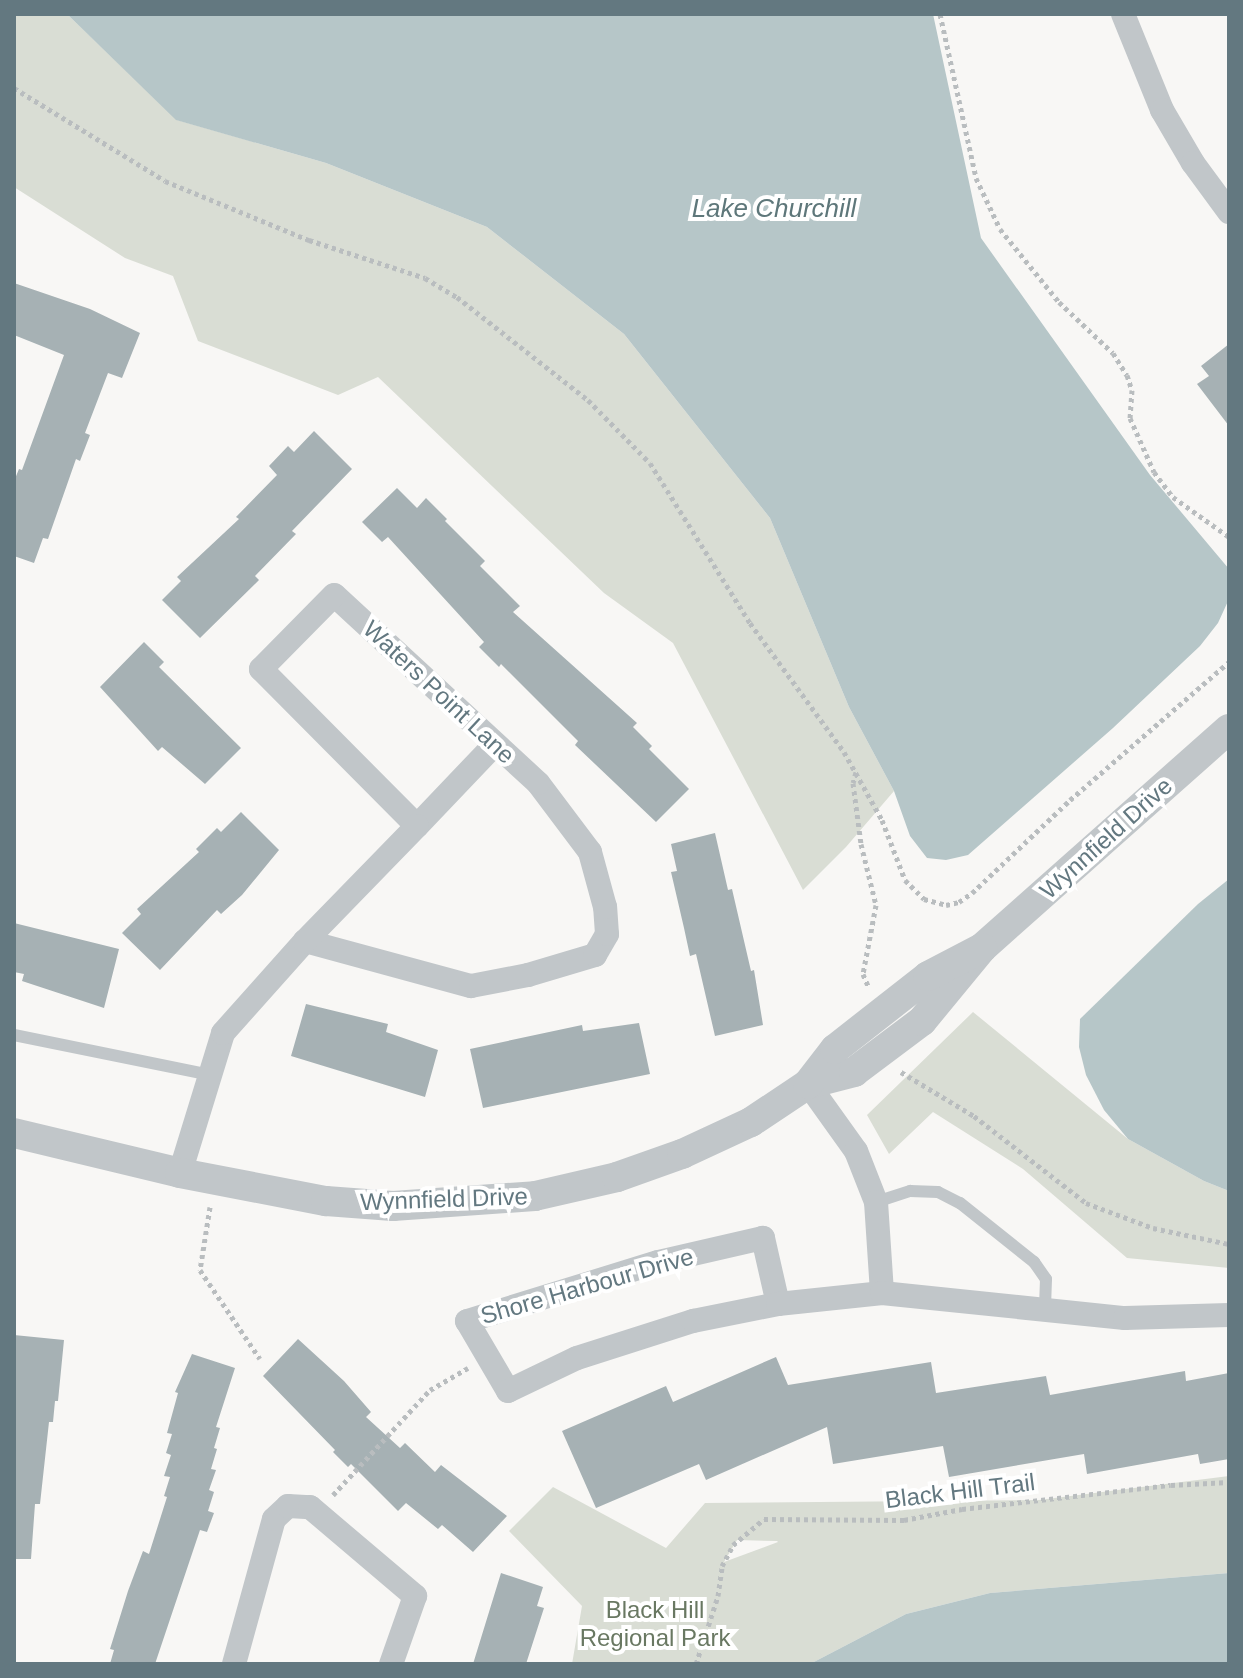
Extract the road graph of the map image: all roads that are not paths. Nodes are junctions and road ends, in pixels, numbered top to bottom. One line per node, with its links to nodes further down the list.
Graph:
1 (1123, 14): 2 (street)
2 (1229, 212)
3 (1229, 729): 7 (street, Wynnfield Drive)
4 (495, 744): 5 (street); 5 (street, Waters Point Lane); 6 (street, Waters Point Lane)
5 (417, 826): 6 (street)
6 (305, 941): 9 (street)
7 (982, 948): 10 (street, Wynnfield Drive); 10 (street, Wynnfield Drive)
8 (14, 1035): 9 (lane)
9 (210, 1075): 12 (street)
10 (808, 1084): 12 (street, Wynnfield Drive); 13 (street)
11 (14, 1133): 12 (street, Wynnfield Drive)
12 (180, 1173)
13 (876, 1202): 14 (street); 16 (lane)
14 (882, 1293): 15 (street, Shore Harbour Drive); 16 (street, Shore Harbour Drive)
15 (778, 1304): 15 (street, Shore Harbour Drive)
16 (1045, 1310): 17 (street, Shore Harbour Drive)
17 (1229, 1315)
18 (234, 1664): 19 (street)
19 (391, 1664)

